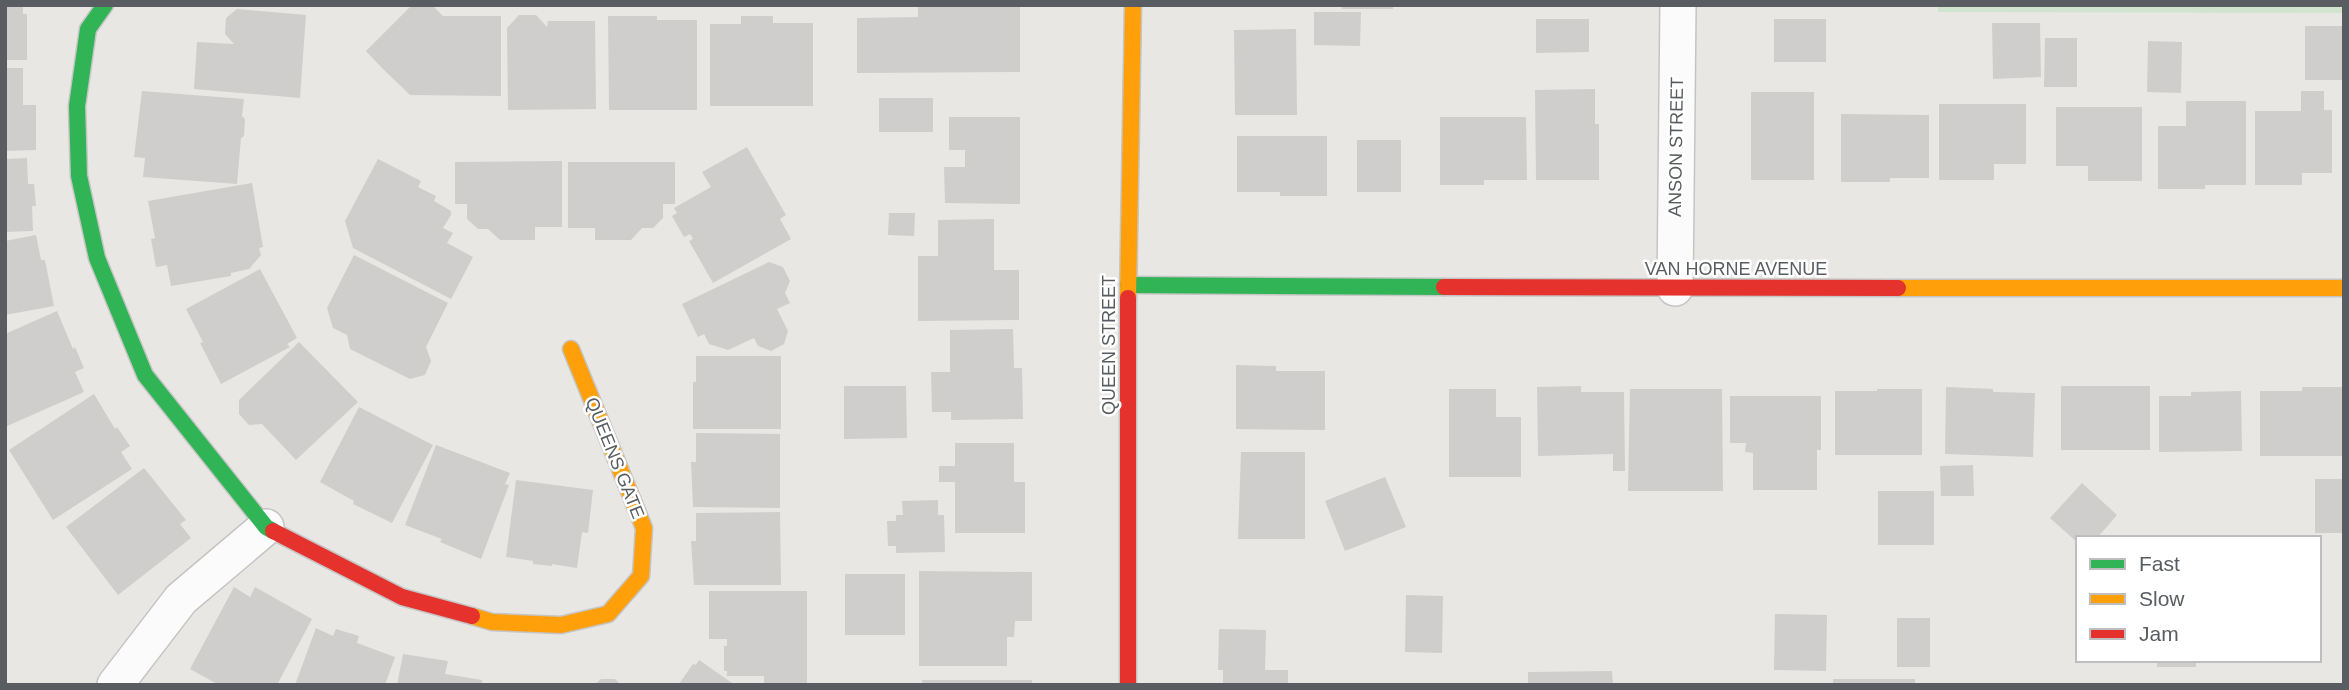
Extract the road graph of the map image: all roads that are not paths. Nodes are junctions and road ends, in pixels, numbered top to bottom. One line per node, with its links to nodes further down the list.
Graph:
1 (106, 5): 8 (street, QUEENS GATE)
2 (1133, 5): 4 (street, QUEEN STREET)
3 (1678, 5): 5 (street, ANSON STREET)
4 (1128, 285): 5 (street, VAN HORNE AVENUE); 10 (street, QUEEN STREET)
5 (1675, 288): 6 (street, VAN HORNE AVENUE)
6 (2344, 288)
7 (571, 349): 8 (street, QUEENS GATE)
8 (266, 527): 9 (street)
9 (115, 685)
10 (1128, 685)

